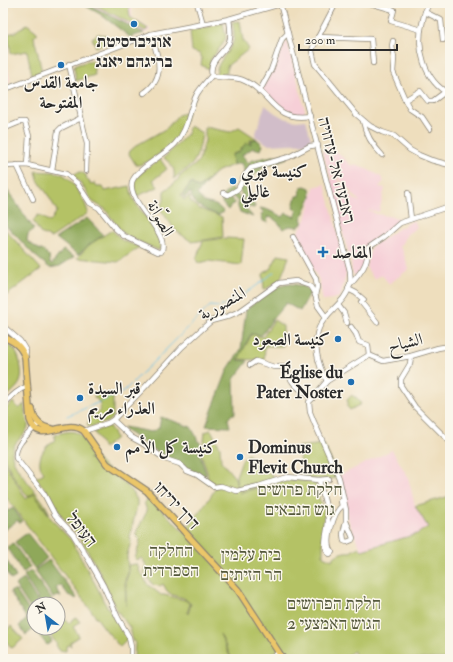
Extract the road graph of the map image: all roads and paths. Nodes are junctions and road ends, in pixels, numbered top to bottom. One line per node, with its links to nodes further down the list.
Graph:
1 (197, 3): 8 (street)
2 (281, 3): 7 (street); 10 (street, ראבעה אל-עדוויה)
3 (336, 3): 12 (street)
4 (370, 3): 9 (street)
5 (430, 3): 6 (street)
6 (425, 12): 9 (street); 13 (street)
7 (229, 19): 8 (street); 17 (street)
8 (203, 24): 11 (street)
9 (421, 30): 21 (street)
10 (288, 33): 19 (street); 23 (street, ראבעה אל-עדוויה)
11 (151, 34): 16 (street); 20 (street)
12 (318, 37): 15 (street); 25 (street)
13 (443, 40)
14 (393, 41): 22 (street)
15 (373, 63)
16 (69, 64): 18 (street); 24 (street)
17 (212, 75): 19 (street); 34 (street, الصوّانة)
18 (3, 90)
19 (259, 92): 23 (street)
20 (144, 93)
21 (448, 93): 22 (street)
22 (405, 100): 27 (street)
23 (310, 116): 28 (street, ראבעה אל-עדוויה)
24 (81, 118): 34 (street); 35 (street)
25 (363, 121): 29 (street); 31 (street)
26 (3, 129): 33 (street)
27 (430, 129)
28 (318, 145): 36 (street); 42 (street, ראבעה אל-עדוויה)
29 (382, 155)
30 (17, 165): 32 (street, الصوّانة); 33 (street, الصوّانة); 38 (street)
31 (450, 165)
32 (3, 166)
33 (27, 166): 34 (street, الصوّانة)
34 (52, 170)
35 (86, 171)
36 (224, 193)
37 (408, 193): 40 (street)
38 (33, 199)
39 (450, 206): 40 (street)
40 (411, 219): 42 (street)
41 (293, 237): 43 (street)
42 (349, 287): 44 (street); 46 (street)
43 (316, 295): 45 (street, المنصورية); 59 (street, المنصورية)
44 (338, 305): 45 (street); 50 (street)
45 (326, 317): 55 (street)
46 (377, 322)
47 (3, 326): 51 (street)
48 (3, 338): 51 (main road); 53 (main road)
49 (450, 346): 52 (street, الشياح)
50 (369, 355): 52 (street, الشياح); 55 (street, الشياح)
51 (25, 356): 53 (main road)
52 (411, 356): 62 (street)
53 (26, 365): 56 (main road)
54 (250, 365): 57 (street)
55 (327, 381): 57 (street)
56 (28, 386): 58 (street); 60 (main road)
57 (312, 399): 63 (street)
58 (3, 405)
59 (112, 420): 61 (street); 65 (street)
60 (36, 426): 61 (main road); 68 (street, העופל)
61 (84, 430): 67 (main road, דרך יריחו)
62 (450, 442)
63 (339, 478): 65 (street); 66 (street)
64 (330, 479): 65 (street)
65 (319, 480)
66 (346, 521)
67 (278, 652): 69 (street); 70 (main road, דרך יריחו)
68 (131, 659)
69 (273, 659)
70 (283, 659)

